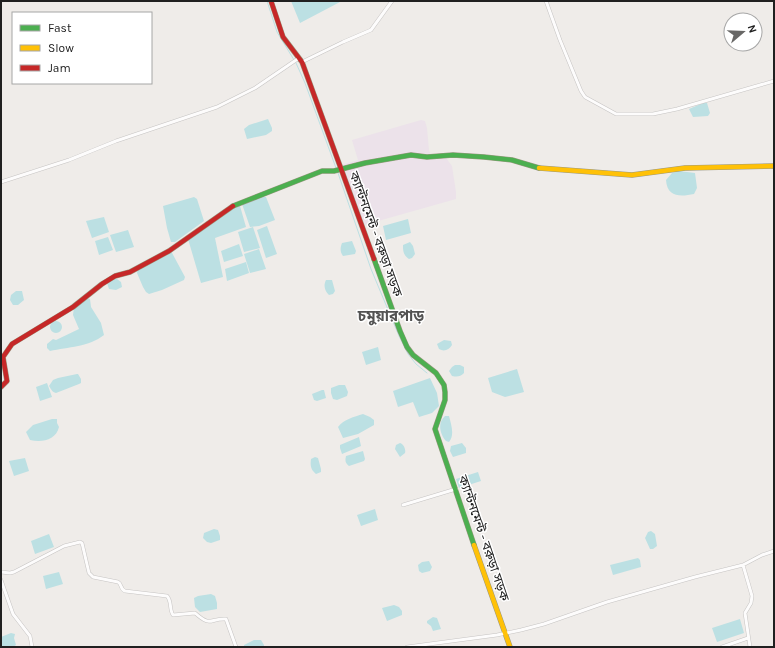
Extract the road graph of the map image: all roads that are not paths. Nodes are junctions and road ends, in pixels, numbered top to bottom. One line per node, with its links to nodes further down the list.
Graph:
1 (271, 1): 4 (street, ক্যান্টনমেন্ট - বরুড়া সড়ক)
2 (392, 1): 4 (street)
3 (546, 1): 5 (street)
4 (300, 60): 7 (street, ক্যান্টনমেন্ট - বরুড়া সড়ক); 8 (street)
5 (774, 81)
6 (774, 166): 7 (street)
7 (341, 170): 9 (street); 10 (street, ক্যান্টনমেন্ট - বরুড়া সড়ক)
8 (1, 182)
9 (1, 387)
10 (456, 489): 11 (street); 16 (street, ক্যান্টনমেন্ট - বরুড়া সড়ক)
11 (403, 505)
12 (774, 551): 13 (street)
13 (743, 565): 16 (street); 17 (street)
14 (1, 572): 19 (street)
15 (1, 580): 18 (street)
16 (506, 633): 20 (street); 21 (street, ক্যান্টনমেন্ট - বরুড়া সড়ক)
17 (748, 638): 22 (street); 23 (street)
18 (32, 647)
19 (236, 647)
20 (407, 647)
21 (510, 647)
22 (722, 647)
23 (750, 647)

